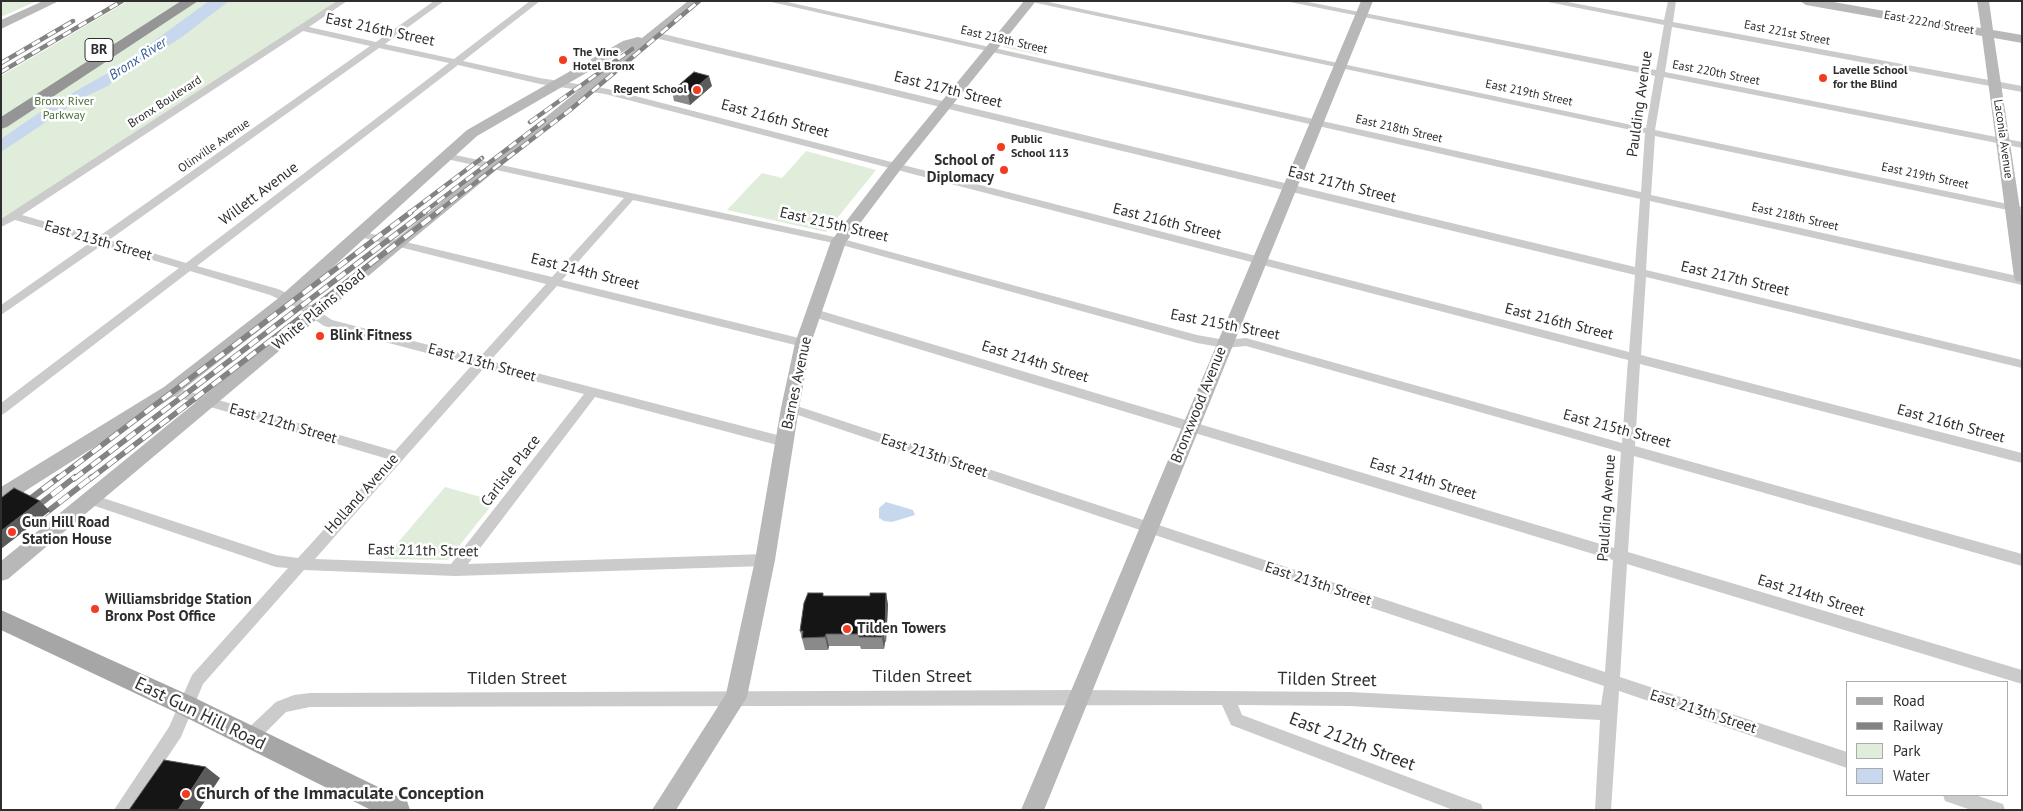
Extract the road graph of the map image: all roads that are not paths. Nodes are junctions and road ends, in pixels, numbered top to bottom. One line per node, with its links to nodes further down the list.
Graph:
1 (53, 1): 18 (street)
2 (176, 1): 35 (highway, BR)
3 (191, 1): 37 (highway, BR)
4 (343, 1): 19 (street, Bronx Boulevard)
5 (440, 1): 23 (street, Olinville Avenue)
6 (536, 1): 26 (street, Willett Avenue)
7 (696, 1): 21 (street, White Plains Road)
8 (771, 1): 25 (street, East 218th Street)
9 (1030, 1): 25 (street, Barnes Avenue); 27 (street, East 219th Street)
10 (1289, 1): 16 (street, East 220th Street)
11 (1367, 1): 16 (street, Bronxwood Avenue)
12 (1547, 1): 17 (street, East 221st Street)
13 (1672, 1): 17 (street, Paulding Avenue)
14 (1806, 1): 20 (street, East 222nd Street)
15 (1983, 1): 20 (street, Laconia Avenue)
16 (1361, 16): 27 (street, Bronxwood Avenue); 28 (street, East 220th Street)
17 (1668, 24): 28 (street, Paulding Avenue); 31 (street, East 221st Street)
18 (1, 25)
19 (302, 28): 23 (street, East 216th Street); 48 (street, Bronx Boulevard)
20 (1988, 33): 22 (street, East 222nd Street); 31 (street, Laconia Avenue)
21 (655, 35): 24 (street, White Plains Road); 29 (street, White Plains Road); 34 (street, East 217th Street)
22 (2022, 39)
23 (378, 45): 26 (street, East 216th Street); 52 (street, Olinville Avenue)
24 (638, 49): 29 (street, White Plains Road); 32 (street, White Plains Road)
25 (990, 50): 34 (street, Barnes Avenue); 36 (street, East 218th Street)
26 (457, 62): 30 (street, East 216th Street); 55 (street, Willett Avenue)
27 (1340, 66): 36 (street, Bronxwood Avenue); 38 (street, East 219th Street)
28 (1659, 74): 38 (street, Paulding Avenue); 39 (street, East 220th Street)
29 (576, 75): 30 (street, White Plains Road)
30 (560, 84): 32 (street, East 216th Street); 41 (street, White Plains Road)
31 (1995, 84): 33 (street, East 221st Street); 39 (street, Laconia Avenue)
32 (590, 88): 42 (street, White Plains Road); 43 (street, East 216th Street)
33 (2022, 89)
34 (948, 105): 43 (street, Barnes Avenue); 44 (street, East 217th Street)
35 (1, 112)
36 (1316, 123): 44 (street, Bronxwood Avenue); 46 (street, East 218th Street)
37 (1, 124)
38 (1650, 131): 46 (street, Paulding Avenue); 47 (street, East 219th Street)
39 (2003, 142): 40 (street, East 220th Street); 47 (street, Laconia Avenue)
40 (2022, 146)
41 (446, 156): 42 (street, East 215th Street); 50 (street, White Plains Road)
42 (494, 166): 45 (street, East 215th Street); 53 (street, White Plains Road)
43 (896, 166): 51 (street, Barnes Avenue); 54 (street, East 216th Street)
44 (1289, 188): 54 (street, Bronxwood Avenue); 56 (street, East 217th Street)
45 (630, 197): 51 (street, East 215th Street); 58 (street, Holland Avenue)
46 (1646, 197): 56 (street, Paulding Avenue); 57 (street, East 218th Street)
47 (2017, 208): 57 (street, Laconia Avenue)
48 (14, 216): 49 (street, Bronx Boulevard); 52 (street, East 213th Street)
49 (1, 224)
50 (360, 234): 53 (street, East 214th Street); 59 (street, White Plains Road)
51 (839, 241): 61 (street, Barnes Avenue); 64 (street, East 215th Street)
52 (100, 242): 55 (street, East 213th Street); 60 (street, Olinville Avenue)
53 (399, 243): 58 (street, East 214th Street); 62 (street, White Plains Road)
54 (1259, 261): 64 (street, Bronxwood Avenue); 65 (street, East 216th Street)
55 (187, 267): 59 (street, East 213th Street); 72 (street, Willett Avenue)
56 (1640, 272): 65 (street, Paulding Avenue); 67 (street, East 217th Street)
57 (2022, 279)
58 (554, 282): 63 (street, East 214th Street); 66 (street, Holland Avenue)
59 (289, 299): 62 (street, East 213th Street); 68 (street, White Plains Road)
60 (1, 311)
61 (814, 313): 63 (street, Barnes Avenue); 73 (street, East 214th Street)
62 (314, 314): 66 (street, East 213th Street); 70 (street, White Plains Road)
63 (803, 343): 71 (street, Barnes Avenue)
64 (1225, 344): 73 (street, Bronxwood Avenue); 75 (street, East 215th Street)
65 (1634, 357): 75 (street, Paulding Avenue); 77 (street, East 216th Street)
66 (480, 363): 69 (street, East 213th Street); 76 (street, Holland Avenue)
67 (2022, 364)
68 (170, 391): 70 (street, East 212th Street); 78 (street, White Plains Road)
69 (592, 392): 74 (street, East 213th Street); 85 (street, Carlisle Place)
70 (208, 402): 76 (street, East 212th Street); 79 (street, White Plains Road)
71 (790, 408): 74 (street, Barnes Avenue); 80 (street, East 213th Street)
72 (1, 410)
73 (1191, 425): 80 (street, Bronxwood Avenue); 81 (street, East 214th Street)
74 (785, 442): 82 (street, Barnes Avenue)
75 (1627, 449): 81 (street, Paulding Avenue); 83 (street, East 215th Street)
76 (396, 456): 84 (street, Holland Avenue)
77 (2022, 458)
78 (1, 497)
79 (91, 499): 84 (street, East 211th Street); 86 (street, White Plains Road)
80 (1148, 528): 89 (street, East 213th Street); 90 (street, Bronxwood Avenue)
81 (1620, 555): 88 (street, East 214th Street); 89 (street, Paulding Avenue)
82 (765, 560): 85 (street, East 211th Street); 91 (street, Barnes Avenue)
83 (2022, 560)
84 (300, 564): 85 (street, East 211th Street); 93 (street, Holland Avenue)
85 (455, 570)
86 (1, 573)
87 (1, 619): 93 (main road, East Gun Hill Road)
88 (2022, 677)
89 (1612, 682): 94 (street, Paulding Avenue); 96 (street, East 213th Street)
90 (1080, 697): 91 (street, Tilden Street); 92 (street, Tilden Street); 101 (street, Bronxwood Avenue)
91 (736, 698): 95 (street, Tilden Street); 100 (street, Barnes Avenue)
92 (1226, 698): 94 (street, Tilden Street); 102 (street, East 212th Street)
93 (185, 705): 95 (main road, East Gun Hill Road); 99 (street, Holland Avenue)
94 (1608, 712): 103 (street, Paulding Avenue)
95 (249, 738): 98 (main road, East Gun Hill Road)
96 (1846, 760)
97 (1954, 796): 104 (street)
98 (389, 808)
99 (122, 810)
100 (663, 810)
101 (1032, 810)
102 (1475, 810)
103 (1603, 810)
104 (1997, 810)

